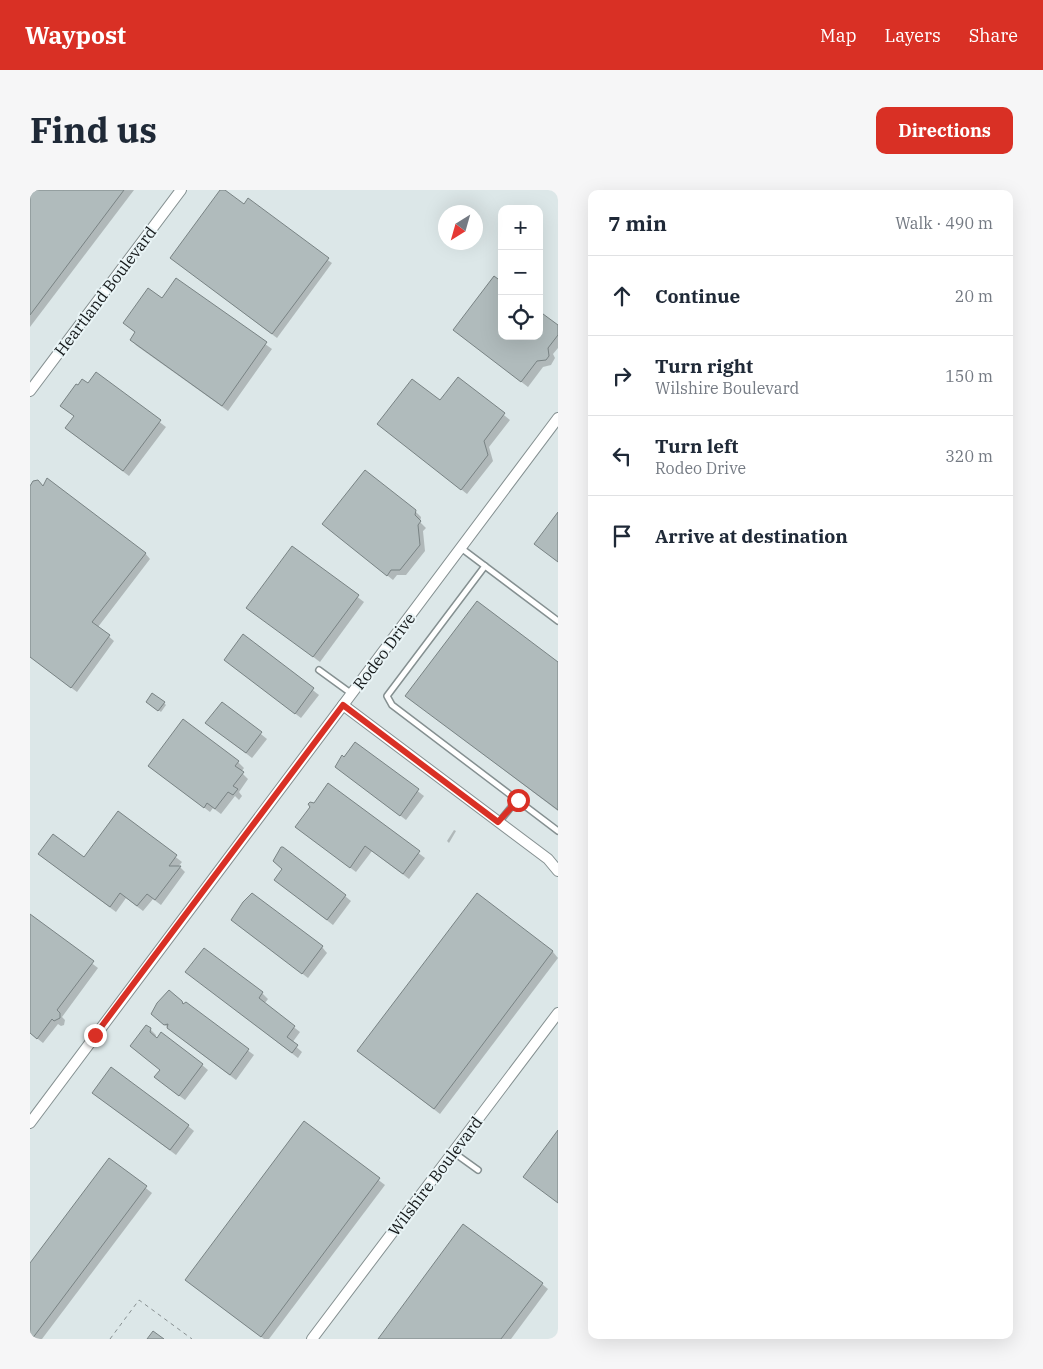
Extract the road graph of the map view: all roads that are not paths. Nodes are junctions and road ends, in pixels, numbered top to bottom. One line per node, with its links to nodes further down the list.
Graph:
1 (181, 190): 2 (street, Heartland Boulevard)
2 (30, 391)
3 (558, 418): 4 (street, Rodeo Drive)
4 (461, 548): 5 (lane); 8 (street, Rodeo Drive)
5 (485, 566): 6 (lane); 10 (lane)
6 (558, 621)
7 (319, 670): 8 (lane)
8 (352, 694): 9 (street, Rodeo Drive)
9 (343, 705): 11 (street); 15 (street, Rodeo Drive)
10 (518, 800): 11 (lane); 12 (lane)
11 (498, 822): 13 (street)
12 (558, 831)
13 (558, 870)
14 (558, 1013): 16 (street, Wilshire Boulevard)
15 (30, 1123)
16 (453, 1152): 17 (lane); 18 (street, Wilshire Boulevard)
17 (478, 1170)
18 (312, 1339)

